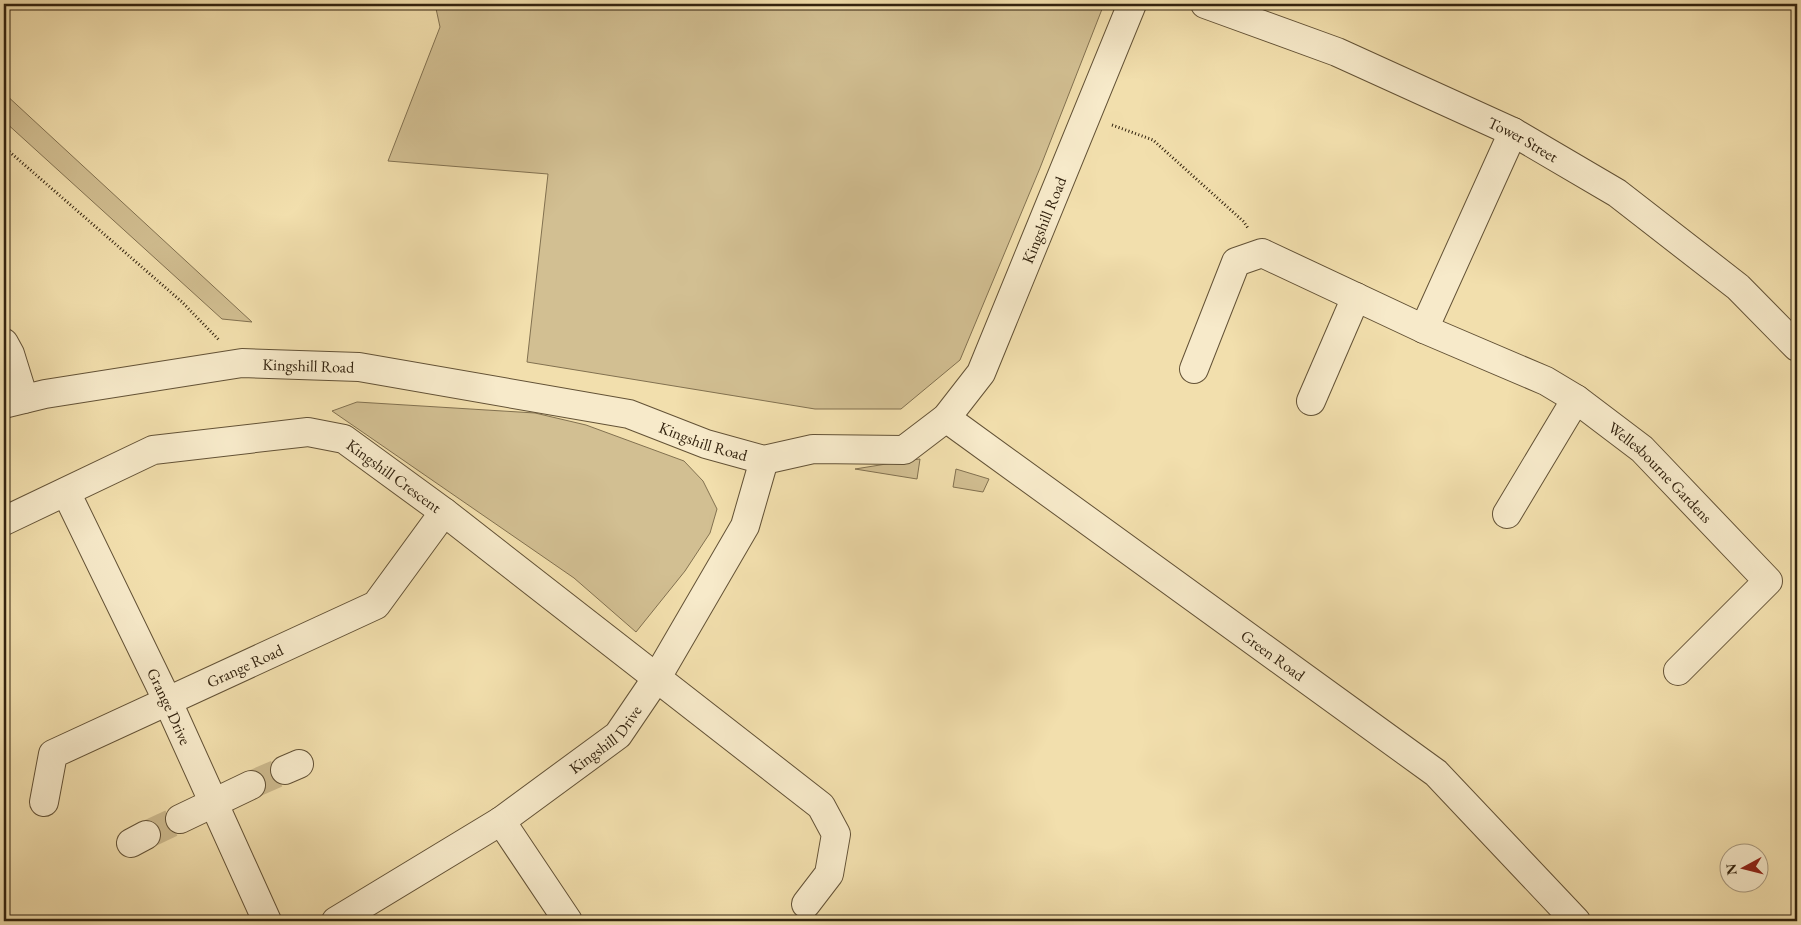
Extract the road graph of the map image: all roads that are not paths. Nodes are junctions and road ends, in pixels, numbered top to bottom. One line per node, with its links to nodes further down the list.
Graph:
1 (1132, 4): 12 (street, Kingshill Road)
2 (1205, 4): 3 (street, Tower Street)
3 (1513, 132): 5 (street); 7 (street, Tower Street)
4 (1356, 297): 5 (street, Wellesbourne Gardens); 8 (street, Wellesbourne Gardens); 10 (street)
5 (1424, 330): 9 (street, Wellesbourne Gardens)
6 (4, 343): 11 (street)
7 (1797, 347)
8 (1194, 369)
9 (1576, 399): 16 (street); 18 (street, Wellesbourne Gardens)
10 (1311, 401)
11 (14, 402): 13 (street, Kingshill Road)
12 (946, 418): 13 (street, Kingshill Road); 30 (street, Green Road)
13 (764, 460): 19 (street, Kingshill Drive)
14 (66, 492): 15 (street, Kingshill Crescent); 17 (street, Kingshill Crescent); 20 (street, Grange Drive)
15 (444, 512): 19 (street, Kingshill Crescent); 20 (street, Grange Road)
16 (1507, 514)
17 (4, 521)
18 (1678, 672)
19 (656, 679): 25 (street, Kingshill Drive); 26 (street, Kingshill Crescent)
20 (168, 702): 22 (street, Grange Road); 23 (street, Grange Drive)
21 (251, 785): 23 (street)
22 (44, 802)
23 (214, 803): 24 (street); 27 (street, Grange Drive)
24 (180, 819)
25 (501, 821): 28 (street, Kingshill Drive); 29 (street)
26 (806, 904)
27 (267, 921)
28 (336, 921)
29 (568, 921)
30 (1576, 921)

